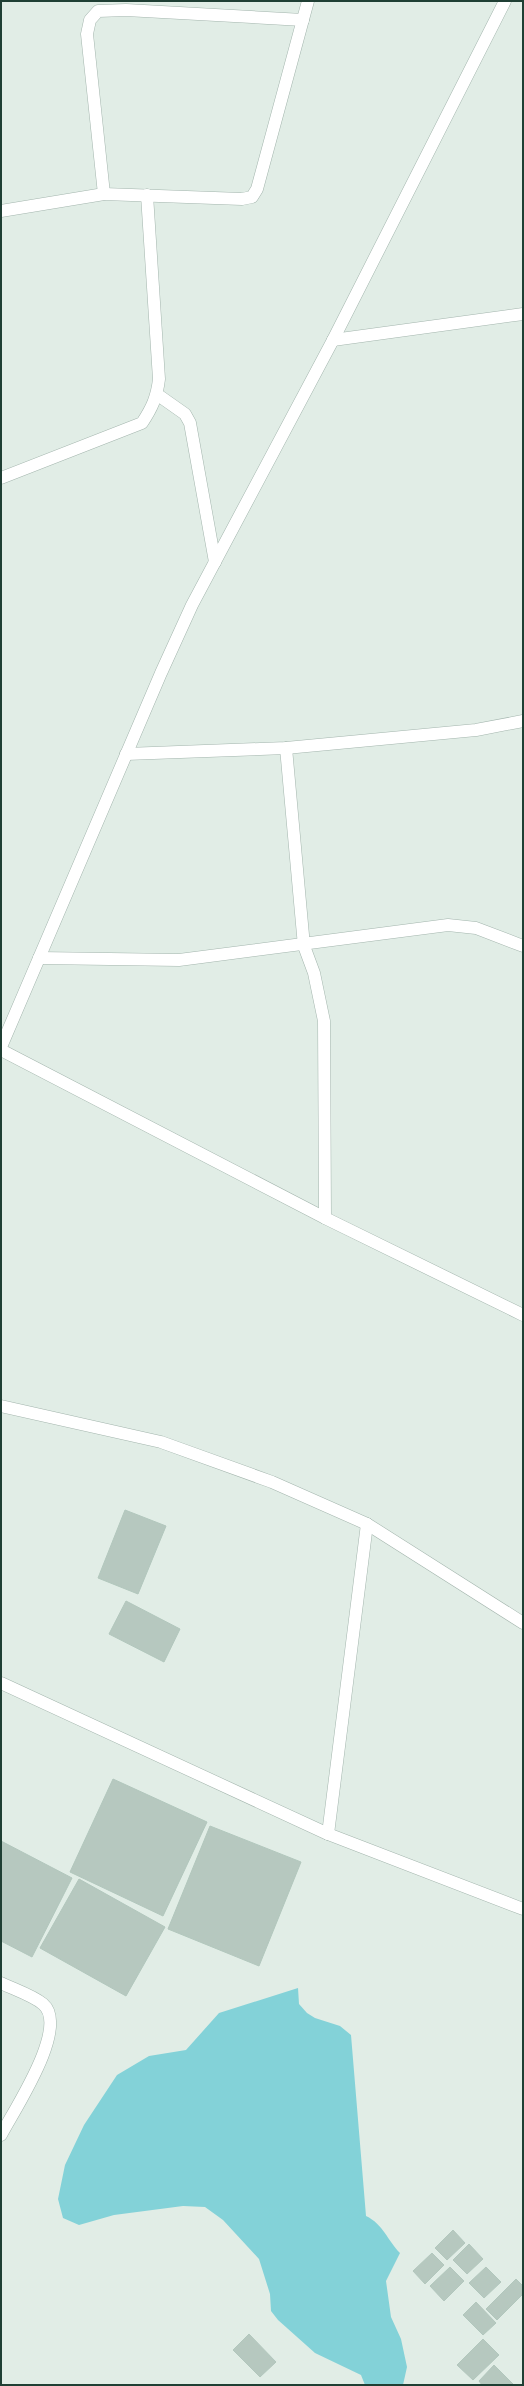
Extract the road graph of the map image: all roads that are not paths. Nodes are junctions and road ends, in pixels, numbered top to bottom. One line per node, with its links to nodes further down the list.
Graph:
1 (308, 1): 3 (street)
2 (505, 1): 8 (street)
3 (303, 20): 4 (street); 5 (street)
4 (104, 194): 5 (street); 6 (street)
5 (147, 195): 9 (street)
6 (1, 211)
7 (523, 314): 8 (street)
8 (333, 340): 11 (street)
9 (158, 395): 10 (street); 11 (street)
10 (1, 478)
11 (215, 562): 14 (street)
12 (523, 721): 13 (street)
13 (286, 748): 14 (street); 15 (street)
14 (126, 754): 17 (street)
15 (304, 946): 16 (street); 17 (street); 19 (street)
16 (523, 946)
17 (39, 958): 18 (street)
18 (1, 1048): 19 (street)
19 (325, 1218): 20 (street)
20 (523, 1315)
21 (1, 1406): 22 (street)
22 (367, 1524): 23 (street); 25 (street)
23 (523, 1623)
24 (1, 1683): 25 (street)
25 (328, 1834): 26 (street)
26 (523, 1909)
27 (1, 1983): 28 (street)
28 (1, 2135)

